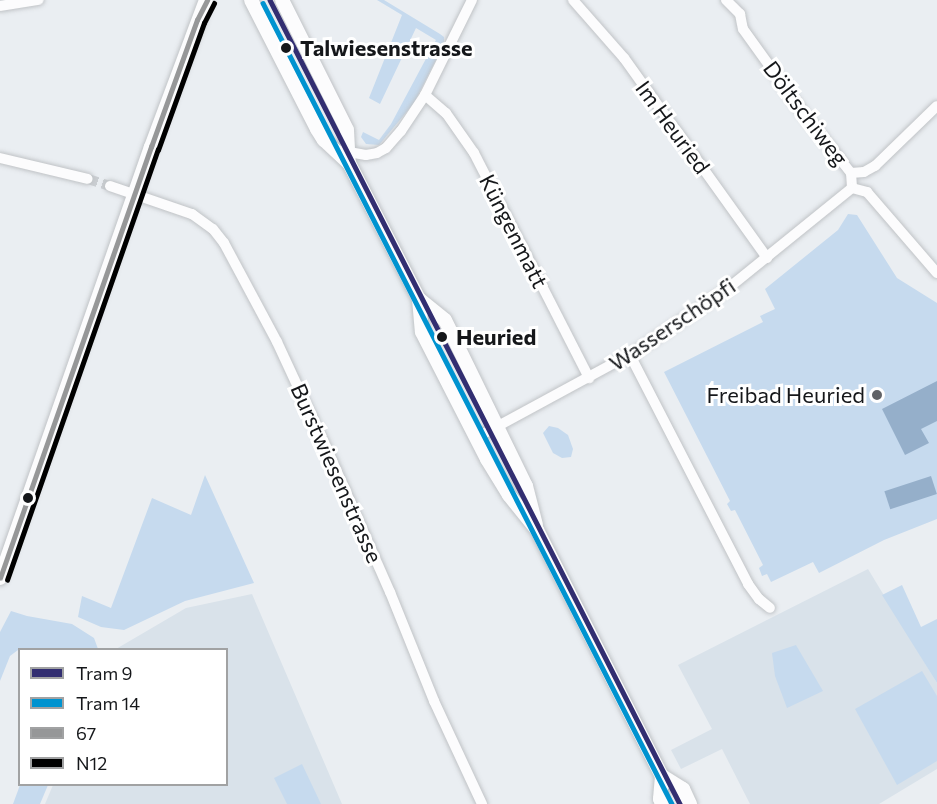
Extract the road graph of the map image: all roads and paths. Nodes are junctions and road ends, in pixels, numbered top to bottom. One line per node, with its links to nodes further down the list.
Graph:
1 (38, 0): 8 (street)
2 (205, 0): 17 (main road)
3 (251, 0): 11 (main road)
4 (282, 0): 11 (main road)
5 (472, 0): 9 (street)
6 (573, 0): 18 (street, Im Heuried)
7 (726, 0): 13 (street, Döltschiweg)
8 (0, 6)
9 (425, 95): 11 (street); 22 (street, Küngenmatt)
10 (937, 106): 13 (street)
11 (349, 157): 20 (main road)
12 (0, 158): 14 (street)
13 (848, 171): 16 (street, Döltschiweg)
14 (88, 179)
15 (110, 186): 17 (street, Burstwiesenstrasse)
16 (852, 188): 18 (street, Wasserschöpfi); 19 (street, Döltschiweg)
17 (135, 194): 26 (main road); 29 (street, Burstwiesenstrasse)
18 (767, 258): 21 (street, Wasserschöpfi)
19 (937, 273)
20 (419, 299): 23 (main road); 24 (main road)
21 (630, 355): 22 (street, Wasserschöpfi); 27 (street)
22 (589, 378): 23 (street, Wasserschöpfi)
23 (498, 426): 24 (street, Wasserschöpfi); 25 (main road)
24 (476, 438): 25 (main road)
25 (537, 530): 28 (main road)
26 (0, 578)
27 (770, 608)
28 (662, 776): 30 (main road); 31 (main road)
29 (482, 804)
30 (662, 804)
31 (690, 804)

